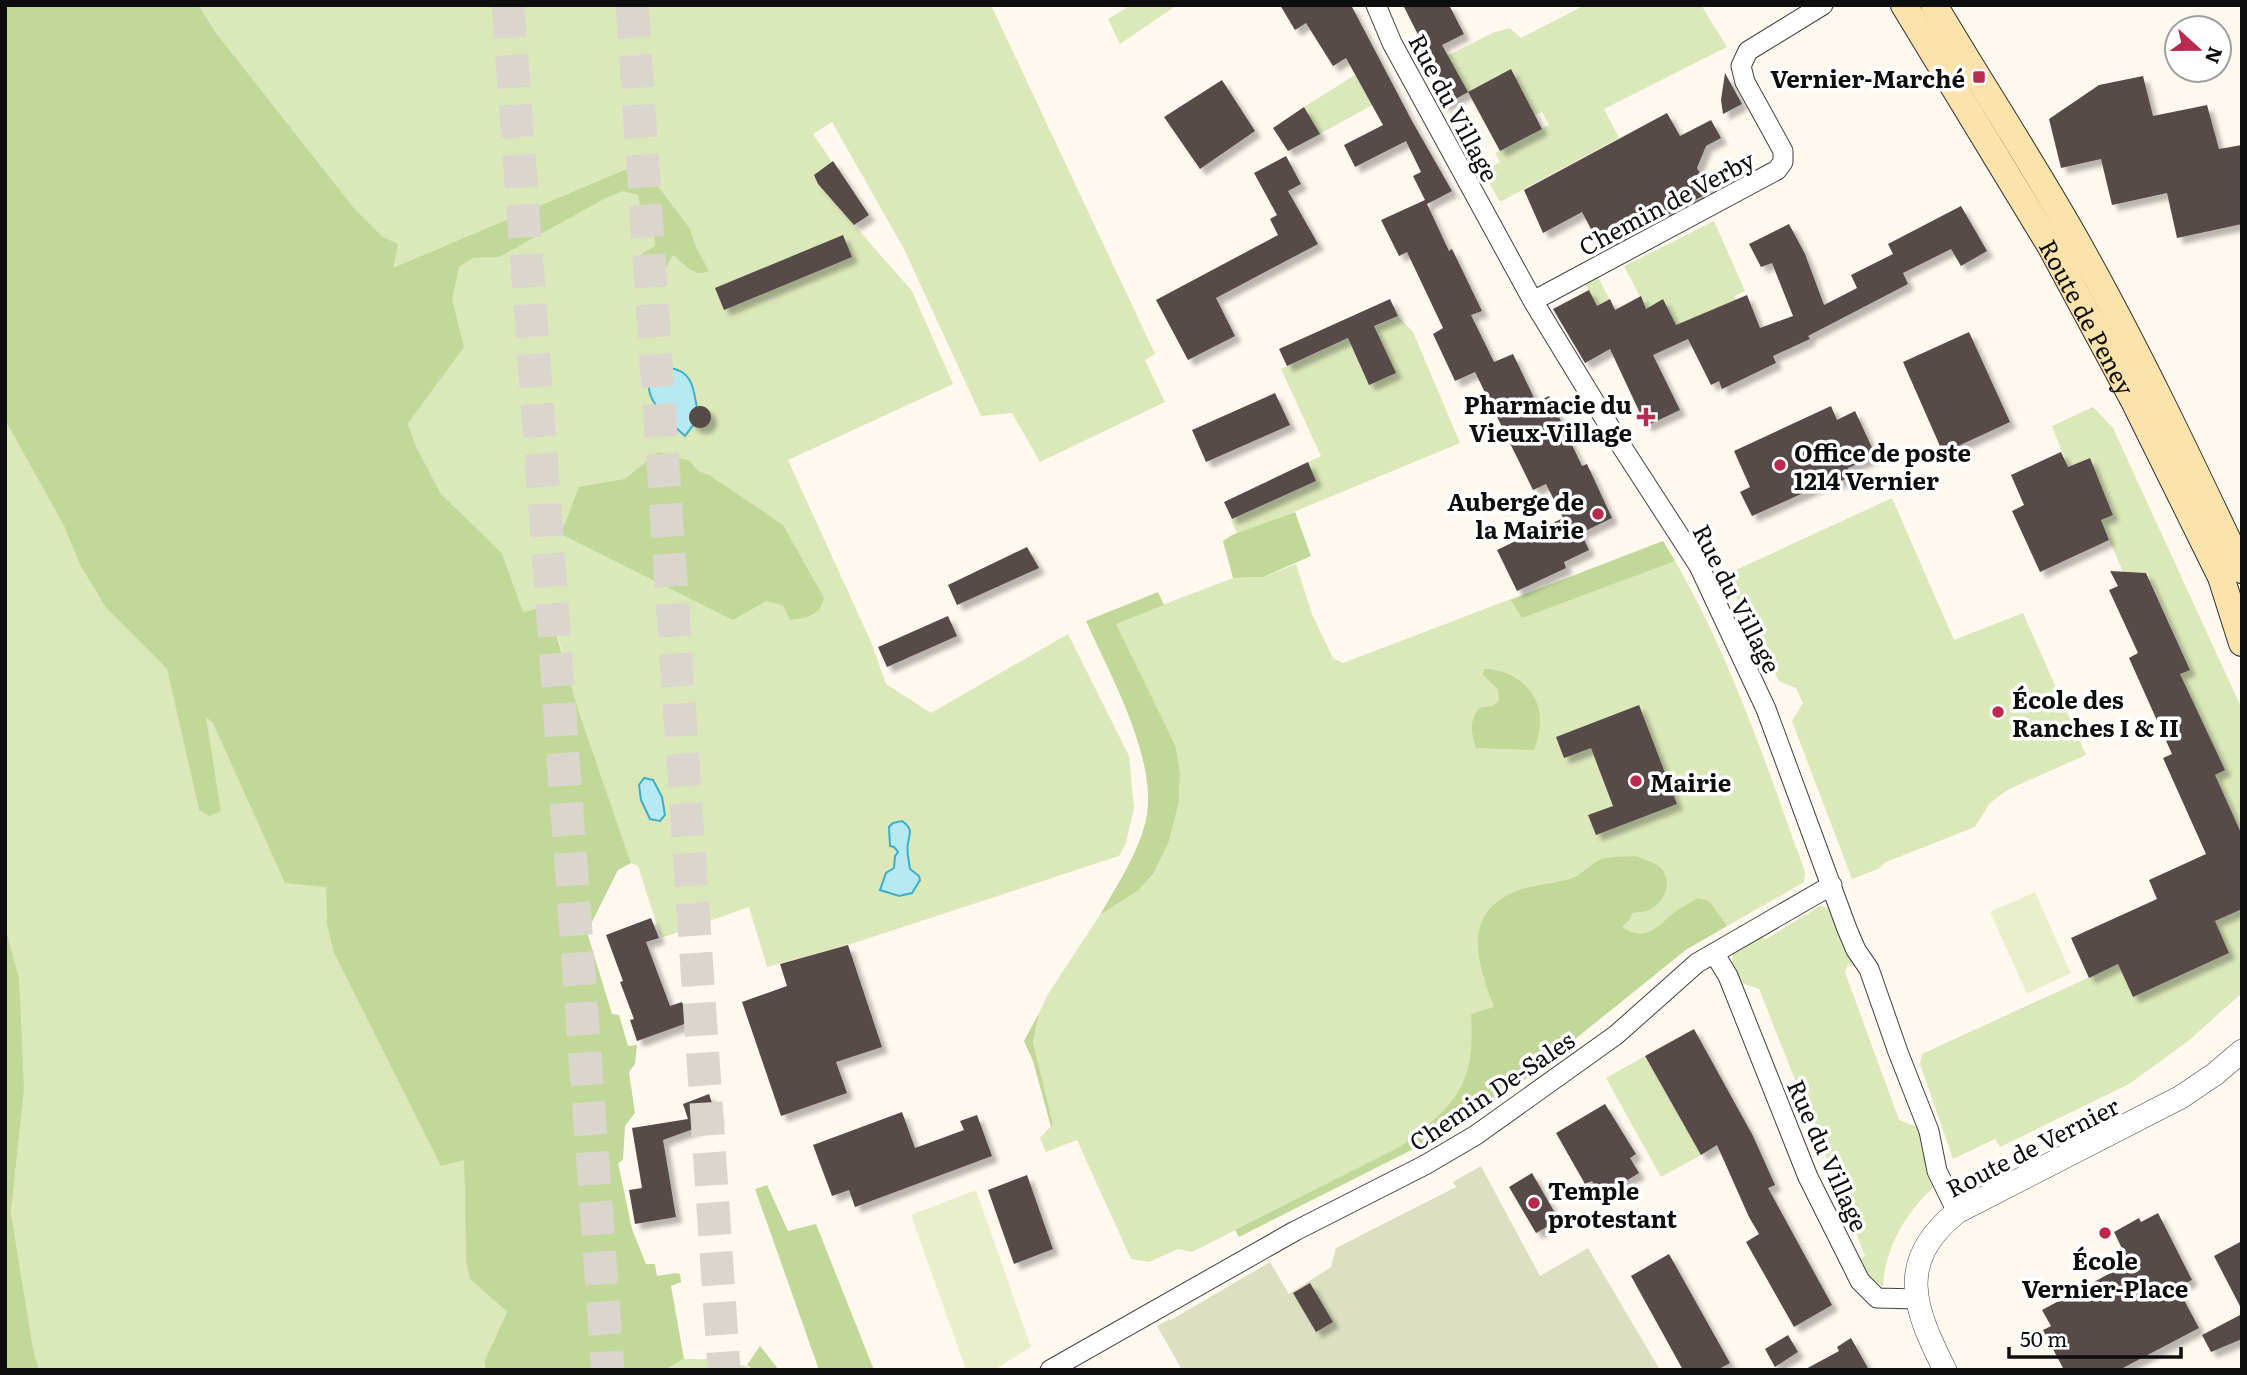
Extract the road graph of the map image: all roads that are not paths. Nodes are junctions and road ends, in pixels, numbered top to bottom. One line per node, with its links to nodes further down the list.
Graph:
1 (1376, 5): 5 (street, Rue du Village)
2 (1823, 5): 5 (street, Chemin de Verby)
3 (1904, 5): 7 (main road, Route de Peney)
4 (1934, 5): 6 (main road, Route de Peney)
5 (1533, 301): 8 (street, Rue du Village)
6 (2242, 570)
7 (2242, 643)
8 (1832, 885): 9 (street, Chemin De-Sales); 11 (street, Rue du Village)
9 (1714, 953): 12 (street, Rue du Village); 13 (street, Chemin De-Sales)
10 (2242, 1051): 11 (street, Route de Vernier)
11 (1957, 1212): 12 (street, Route de Vernier)
12 (1916, 1299): 14 (street, Route de Vernier)
13 (1050, 1370)
14 (1945, 1370)

